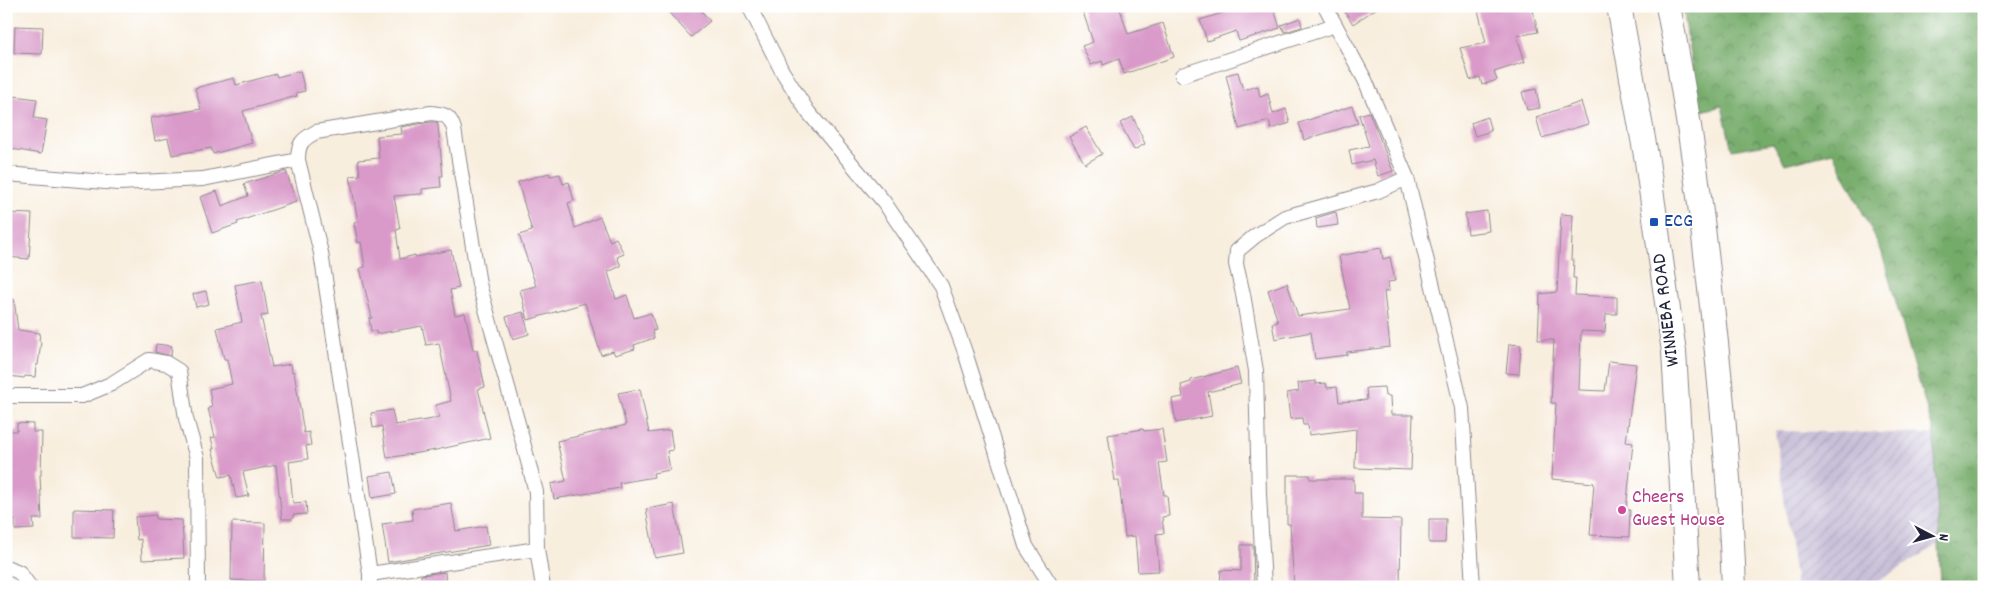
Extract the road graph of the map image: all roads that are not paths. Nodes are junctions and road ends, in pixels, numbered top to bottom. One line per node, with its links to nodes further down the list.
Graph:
1 (749, 6): 17 (street)
2 (1325, 6): 5 (street)
3 (1619, 6): 20 (highway, WINNEBA ROAD)
4 (1668, 6): 21 (highway)
5 (1335, 24): 6 (street); 9 (street)
6 (1182, 75)
7 (298, 160): 8 (street); 11 (street); 13 (street)
8 (6, 174)
9 (1407, 178): 18 (street); 19 (street)
10 (6, 396): 15 (street)
11 (537, 549): 13 (street); 16 (street)
12 (6, 567): 14 (street)
13 (370, 580)
14 (30, 587)
15 (198, 587)
16 (543, 587)
17 (1052, 587)
18 (1264, 587)
19 (1473, 587)
20 (1688, 587)
21 (1734, 587)

